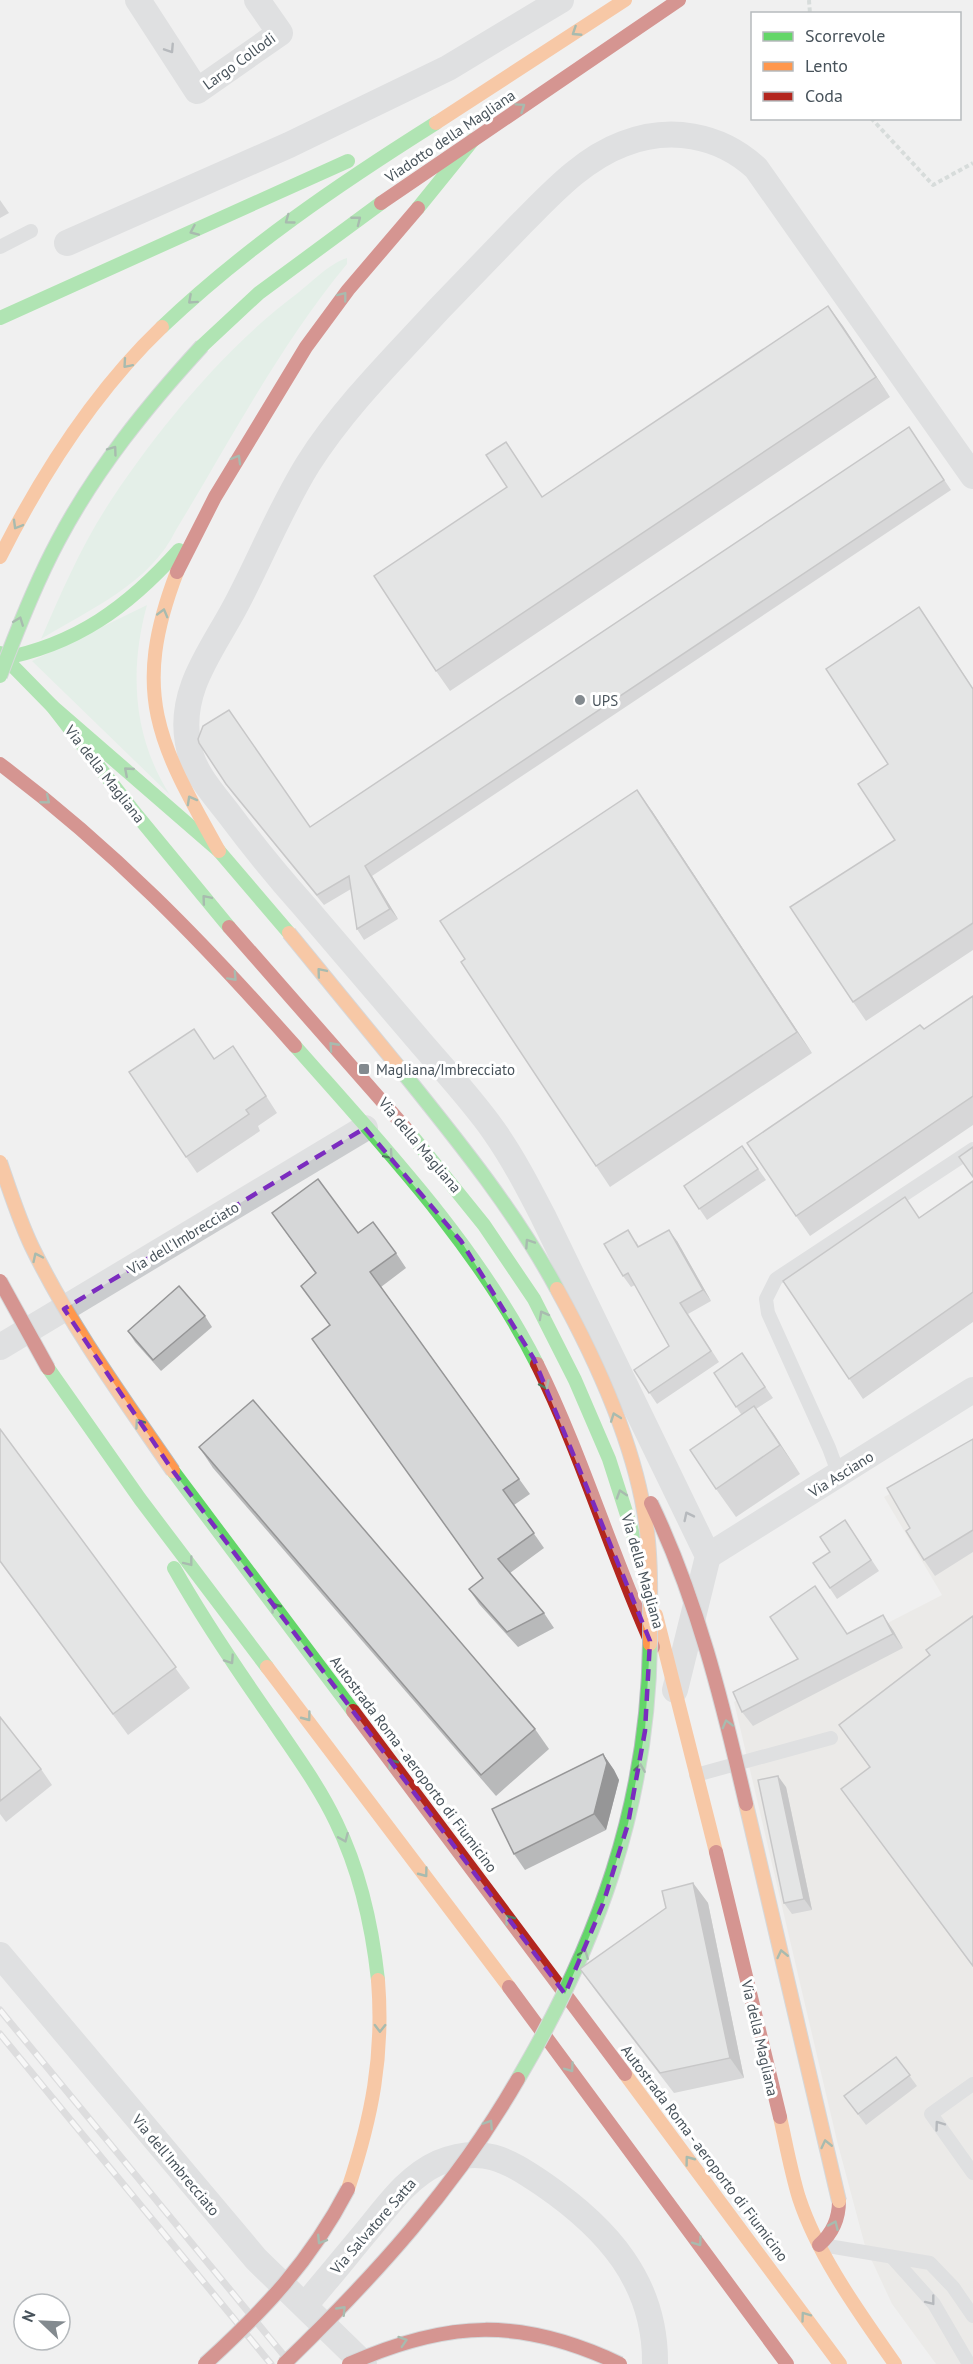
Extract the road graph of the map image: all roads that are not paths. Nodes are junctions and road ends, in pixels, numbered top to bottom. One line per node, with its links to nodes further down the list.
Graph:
1 (138, 0): 2 (street, Largo Collodi, one-way to 2)
2 (257, 0)
3 (561, 0): 9 (street)
4 (625, 0): 6 (main road, Viadotto della Magliana, one-way to 6)
5 (679, 0): 7 (main road, Viadotto della Magliana, one-way to 5)
6 (442, 119): 11 (main road, one-way to 11); 14 (main road, Viadotto della Magliana, one-way to 14)
7 (473, 140): 13 (main road, one-way to 7); 16 (main road, Viadotto della Magliana, one-way to 7, bridge)
8 (32, 231): 10 (lane)
9 (67, 243)
10 (0, 247)
11 (0, 318)
12 (973, 476): 21 (street)
13 (208, 510): 15 (main road); 19 (main road, one-way to 13)
14 (0, 557)
15 (2, 657): 17 (main road, Via della Magliana)
16 (0, 676)
17 (52, 706): 19 (main road, one-way to 17); 24 (main road, Via della Magliana, one-way to 17)
18 (0, 764): 20 (main road, Via della Magliana, one-way to 20)
19 (219, 851): 28 (main road, one-way to 19, bridge)
20 (365, 1128): 26 (street, Via dell'Imbrecciato); 32 (main road, Via della Magliana, one-way to 32)
21 (505, 1148): 24 (street); 31 (street, one-way to 21)
22 (973, 1149): 29 (lane)
23 (0, 1162): 49 (main road, Autostrada Roma - aeroporto di Fiumicino, one-way to 23, bridge)
24 (457, 1188): 32 (main road, Via della Magliana, one-way to 24)
25 (0, 1281): 30 (main road, bridge)
26 (0, 1347)
27 (973, 1390): 29 (street, Via Asciano)
28 (635, 1472): 38 (main road, one-way to 28, bridge); 43 (main road, one-way to 28, bridge)
29 (839, 1475): 31 (street, Via Asciano)
30 (140, 1499): 42 (main road, one-way to 42, bridge); 48 (main road, one-way to 48)
31 (708, 1556): 32 (street, Via della Magliana)
32 (675, 1692): 34 (main road, Via della Magliana)
33 (831, 1738): 34 (lane)
34 (696, 1775): 38 (main road, Via della Magliana)
35 (0, 1955): 40 (street, Via dell'Imbrecciato)
36 (973, 2084): 37 (lane, one-way to 36)
37 (973, 2173)
38 (819, 2245): 39 (lane); 50 (main road, Via della Magliana)
39 (892, 2257): 41 (lane); 51 (lane, one-way to 51)
40 (305, 2305): 45 (street, Via dell'Imbrecciato); 47 (street, Via Salvatore Satta)
41 (973, 2316)
42 (205, 2364)
43 (284, 2364)
44 (349, 2364): 46 (main road, one-way to 46, bridge)
45 (364, 2364)
46 (620, 2364)
47 (655, 2364)
48 (787, 2364)
49 (840, 2364)
50 (895, 2364)
51 (969, 2364)

